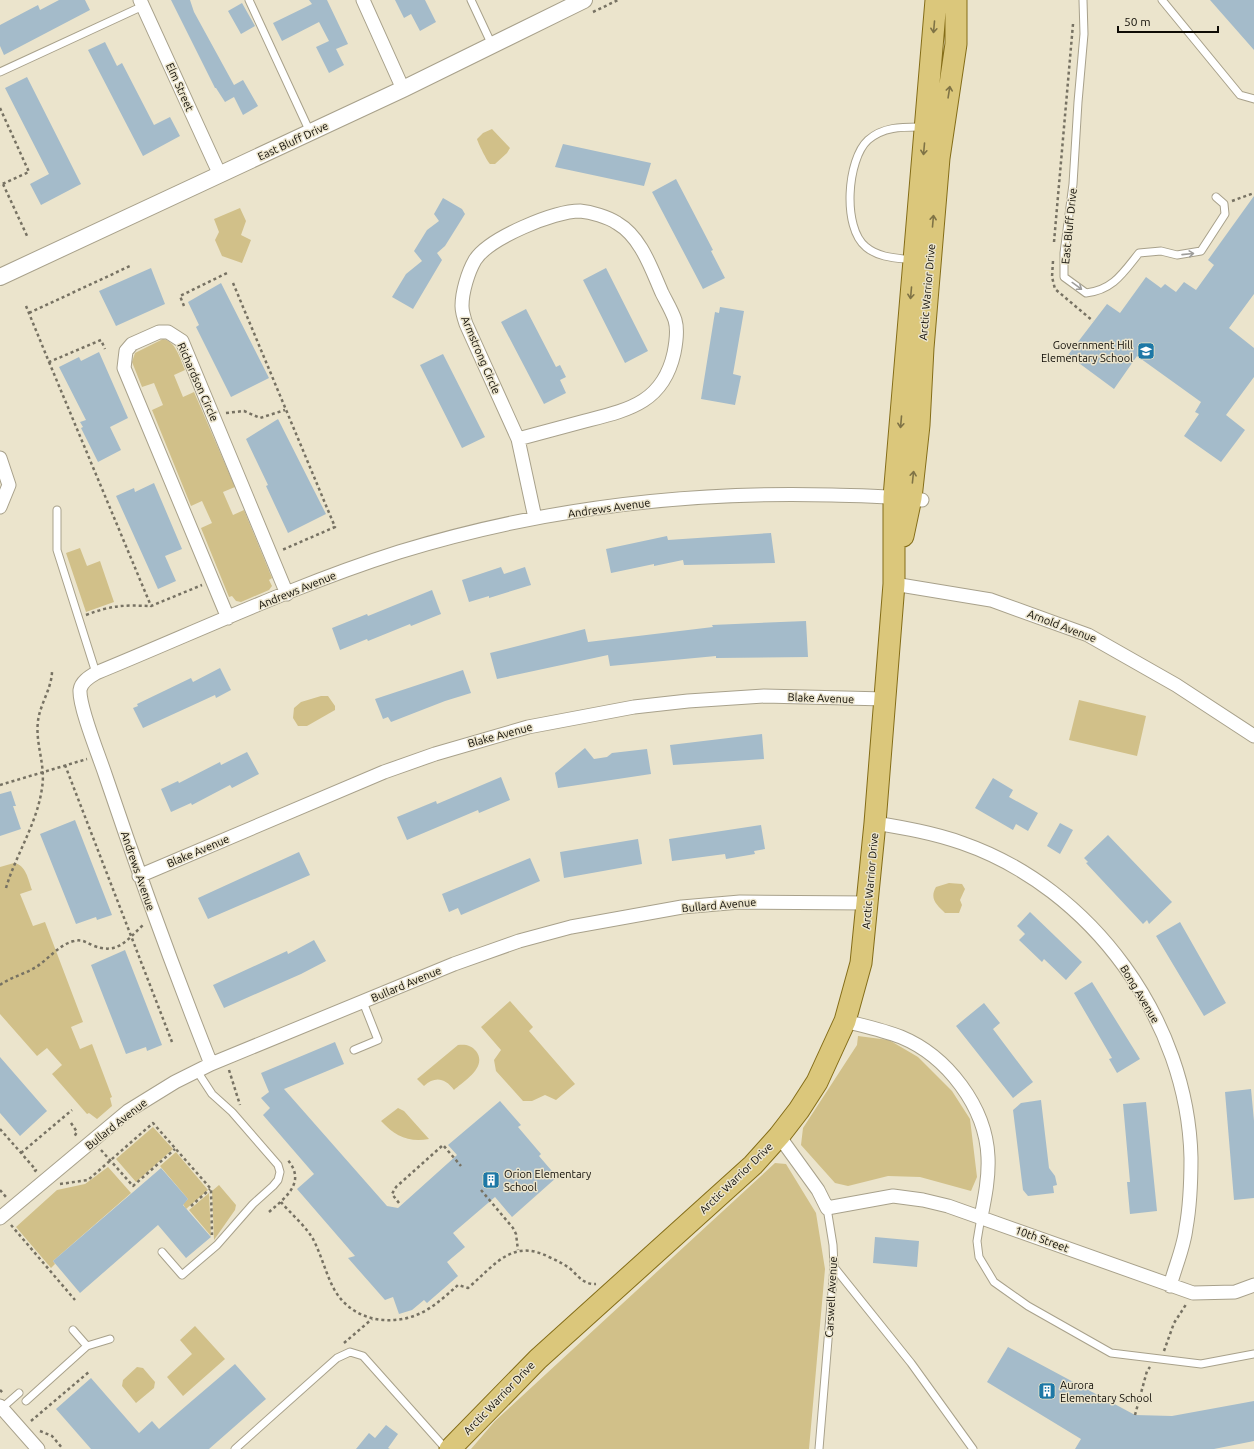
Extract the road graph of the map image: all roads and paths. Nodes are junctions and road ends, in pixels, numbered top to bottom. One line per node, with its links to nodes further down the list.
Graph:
1 (249, 0): 16 (lane)
2 (363, 0): 12 (street)
3 (471, 0): 10 (lane)
4 (584, 0): 10 (street, East Bluff Drive)
5 (936, 0): 15 (main road, Arctic Warrior Drive, one-way to 15)
6 (956, 0): 37 (main road, Arctic Warrior Drive, one-way to 6)
7 (1083, 0): 21 (lane, East Bluff Drive, one-way to 21)
8 (1162, 0): 13 (lane)
9 (142, 3): 11 (lane); 17 (street, Elm Street)
10 (492, 45): 12 (street, East Bluff Drive)
11 (0, 72)
12 (403, 89): 16 (street, East Bluff Drive)
13 (1254, 99)
14 (0, 108): 18 (path)
15 (925, 127): 23 (main road, Arctic Warrior Drive, one-way to 23); 23 (lane)
16 (310, 133): 17 (street, East Bluff Drive)
17 (220, 175): 26 (street, East Bluff Drive)
18 (1, 185): 22 (path)
19 (1254, 194): 21 (path)
20 (1216, 197): 21 (lane)
21 (1224, 204)
22 (28, 238)
23 (914, 261): 37 (main road, Arctic Warrior Drive, one-way to 37)
24 (130, 266): 30 (path)
25 (227, 273): 29 (path)
26 (0, 277)
27 (232, 283): 33 (path)
28 (26, 306): 30 (path)
29 (184, 306)
30 (29, 314): 32 (path)
31 (105, 350): 32 (path)
32 (49, 362): 45 (path)
33 (285, 410): 34 (path); 41 (path)
34 (214, 416): 44 (street, Richardson Circle); 47 (street, Richardson Circle)
35 (518, 439): 35 (street, Armstrong Circle); 40 (street, Armstrong Circle)
36 (0, 458): 38 (street)
37 (909, 498): 40 (street, Andrews Avenue); 42 (main road, Arctic Warrior Drive)
38 (0, 507)
39 (57, 510): 46 (lane)
40 (535, 518): 44 (street, Andrews Avenue)
41 (283, 557)
42 (894, 584): 50 (main road, Arctic Warrior Drive); 51 (street, Arnold Avenue)
43 (207, 590): 45 (path)
44 (287, 594): 47 (street, Andrews Avenue)
45 (151, 606): 46 (path)
46 (78, 618): 49 (lane)
47 (228, 618): 49 (street, Andrews Avenue)
48 (52, 671): 54 (path)
49 (96, 673): 52 (street, Andrews Avenue)
50 (885, 699): 56 (main road, Arctic Warrior Drive); 57 (street, Blake Avenue)
51 (1254, 736)
52 (99, 755): 53 (path); 57 (street, Andrews Avenue)
53 (65, 765): 54 (path); 61 (path)
54 (43, 772): 55 (path); 58 (path)
55 (0, 786)
56 (875, 823): 59 (main road, Arctic Warrior Drive); 102 (street, Bong Avenue)
57 (139, 876): 60 (street, Andrews Avenue)
58 (6, 888)
59 (868, 902): 63 (street, Bullard Avenue); 64 (main road, Arctic Warrior Drive)
60 (153, 916): 61 (path); 67 (street, Andrews Avenue)
61 (131, 937): 62 (path); 65 (path)
62 (0, 985)
63 (363, 1002): 66 (lane); 67 (street, Bullard Avenue)
64 (845, 1021): 72 (main road, Arctic Warrior Drive); 93 (street)
65 (172, 1042)
66 (354, 1050)
67 (212, 1064): 68 (street, Bullard Avenue)
68 (197, 1071): 73 (street, Bullard Avenue); 96 (lane)
69 (72, 1110): 76 (path)
70 (71, 1123): 74 (path)
71 (0, 1128): 76 (path)
72 (779, 1136): 92 (street, Carswell Avenue); 118 (main road, Arctic Warrior Drive)
73 (93, 1140): 77 (path); 95 (street, Bullard Avenue)
74 (70, 1141)
75 (175, 1148): 77 (path); 77 (path); 83 (path)
76 (21, 1153): 80 (path)
77 (110, 1161): 82 (path)
78 (42, 1165): 80 (path)
79 (461, 1166): 90 (path)
80 (36, 1170): 81 (path)
81 (31, 1175)
82 (54, 1188)
83 (211, 1189): 91 (path); 96 (path)
84 (0, 1190): 87 (path)
85 (481, 1190): 97 (path)
86 (11, 1192): 87 (path)
87 (6, 1197): 88 (path)
88 (0, 1202)
89 (281, 1202): 97 (path)
90 (400, 1203)
91 (191, 1206)
92 (827, 1208): 93 (street, 10th Street); 99 (lane, Carswell Avenue)
93 (981, 1217): 102 (street, 10th Street); 107 (lane)
94 (16, 1220): 95 (path)
95 (6, 1224): 103 (path)
96 (217, 1245): 98 (lane)
97 (518, 1250): 100 (path)
98 (162, 1252)
99 (834, 1267): 119 (lane, Carswell Avenue); 120 (lane)
100 (601, 1281)
101 (1254, 1285): 102 (street, 10th Street)
102 (1170, 1286)
103 (75, 1300)
104 (73, 1330): 106 (lane)
105 (110, 1339): 106 (lane)
106 (87, 1346): 110 (lane)
107 (1254, 1354)
108 (90, 1371): 112 (path)
109 (19, 1393): 111 (lane)
110 (26, 1401)
111 (1, 1407): 114 (street)
112 (29, 1423)
113 (34, 1429): 115 (path)
114 (38, 1449)
115 (63, 1449)
116 (235, 1449): 117 (lane)
117 (446, 1449)
118 (450, 1449)
119 (819, 1449)
120 (973, 1449)

